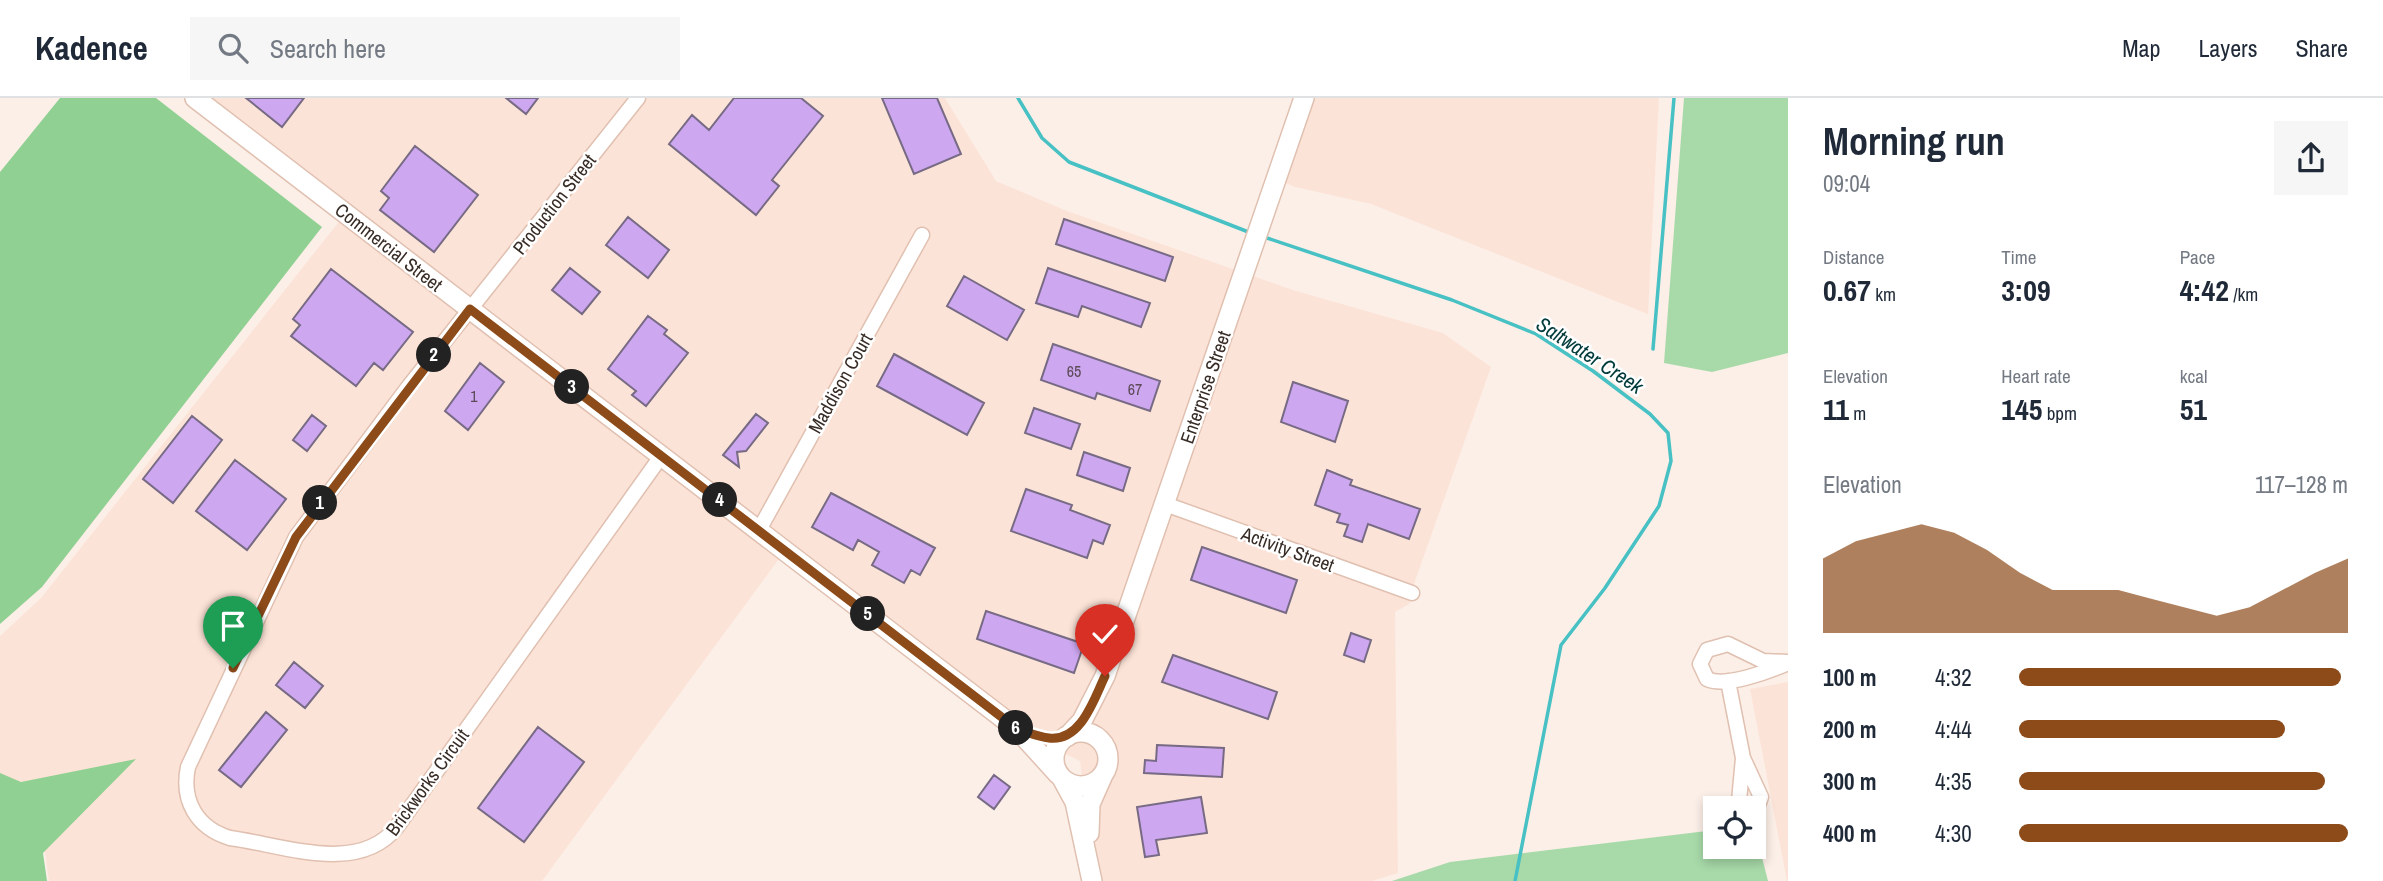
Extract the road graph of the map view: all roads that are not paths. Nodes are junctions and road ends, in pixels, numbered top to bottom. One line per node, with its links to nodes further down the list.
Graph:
1 (195, 98): 5 (street, Commercial Street)
2 (638, 98): 5 (street, Production Street)
3 (1304, 98): 7 (street, Enterprise Street)
4 (922, 235): 8 (street, Maddison Court)
5 (470, 309): 6 (street, Commercial Street); 6 (street, Brickworks Circuit)
6 (662, 455): 8 (street, Commercial Street)
7 (1165, 504): 9 (street, Activity Street); 11 (street, Enterprise Street)
8 (758, 530): 13 (street, Commercial Street)
9 (1412, 593)
10 (1788, 663): 12 (street); 12 (street)
11 (1105, 676): 14 (street, Enterprise Street); 15 (street, Enterprise Street)
12 (1728, 681): 16 (street)
13 (1017, 729): 14 (street, Commercial Street); 17 (street, Commercial Street)
14 (1067, 736): 15 (street); 17 (street)
15 (1102, 742): 18 (street)
16 (1743, 758)
17 (1061, 777): 18 (street); 19 (street)
18 (1102, 777): 19 (street)
19 (1088, 852): 20 (street)
20 (1092, 881)

